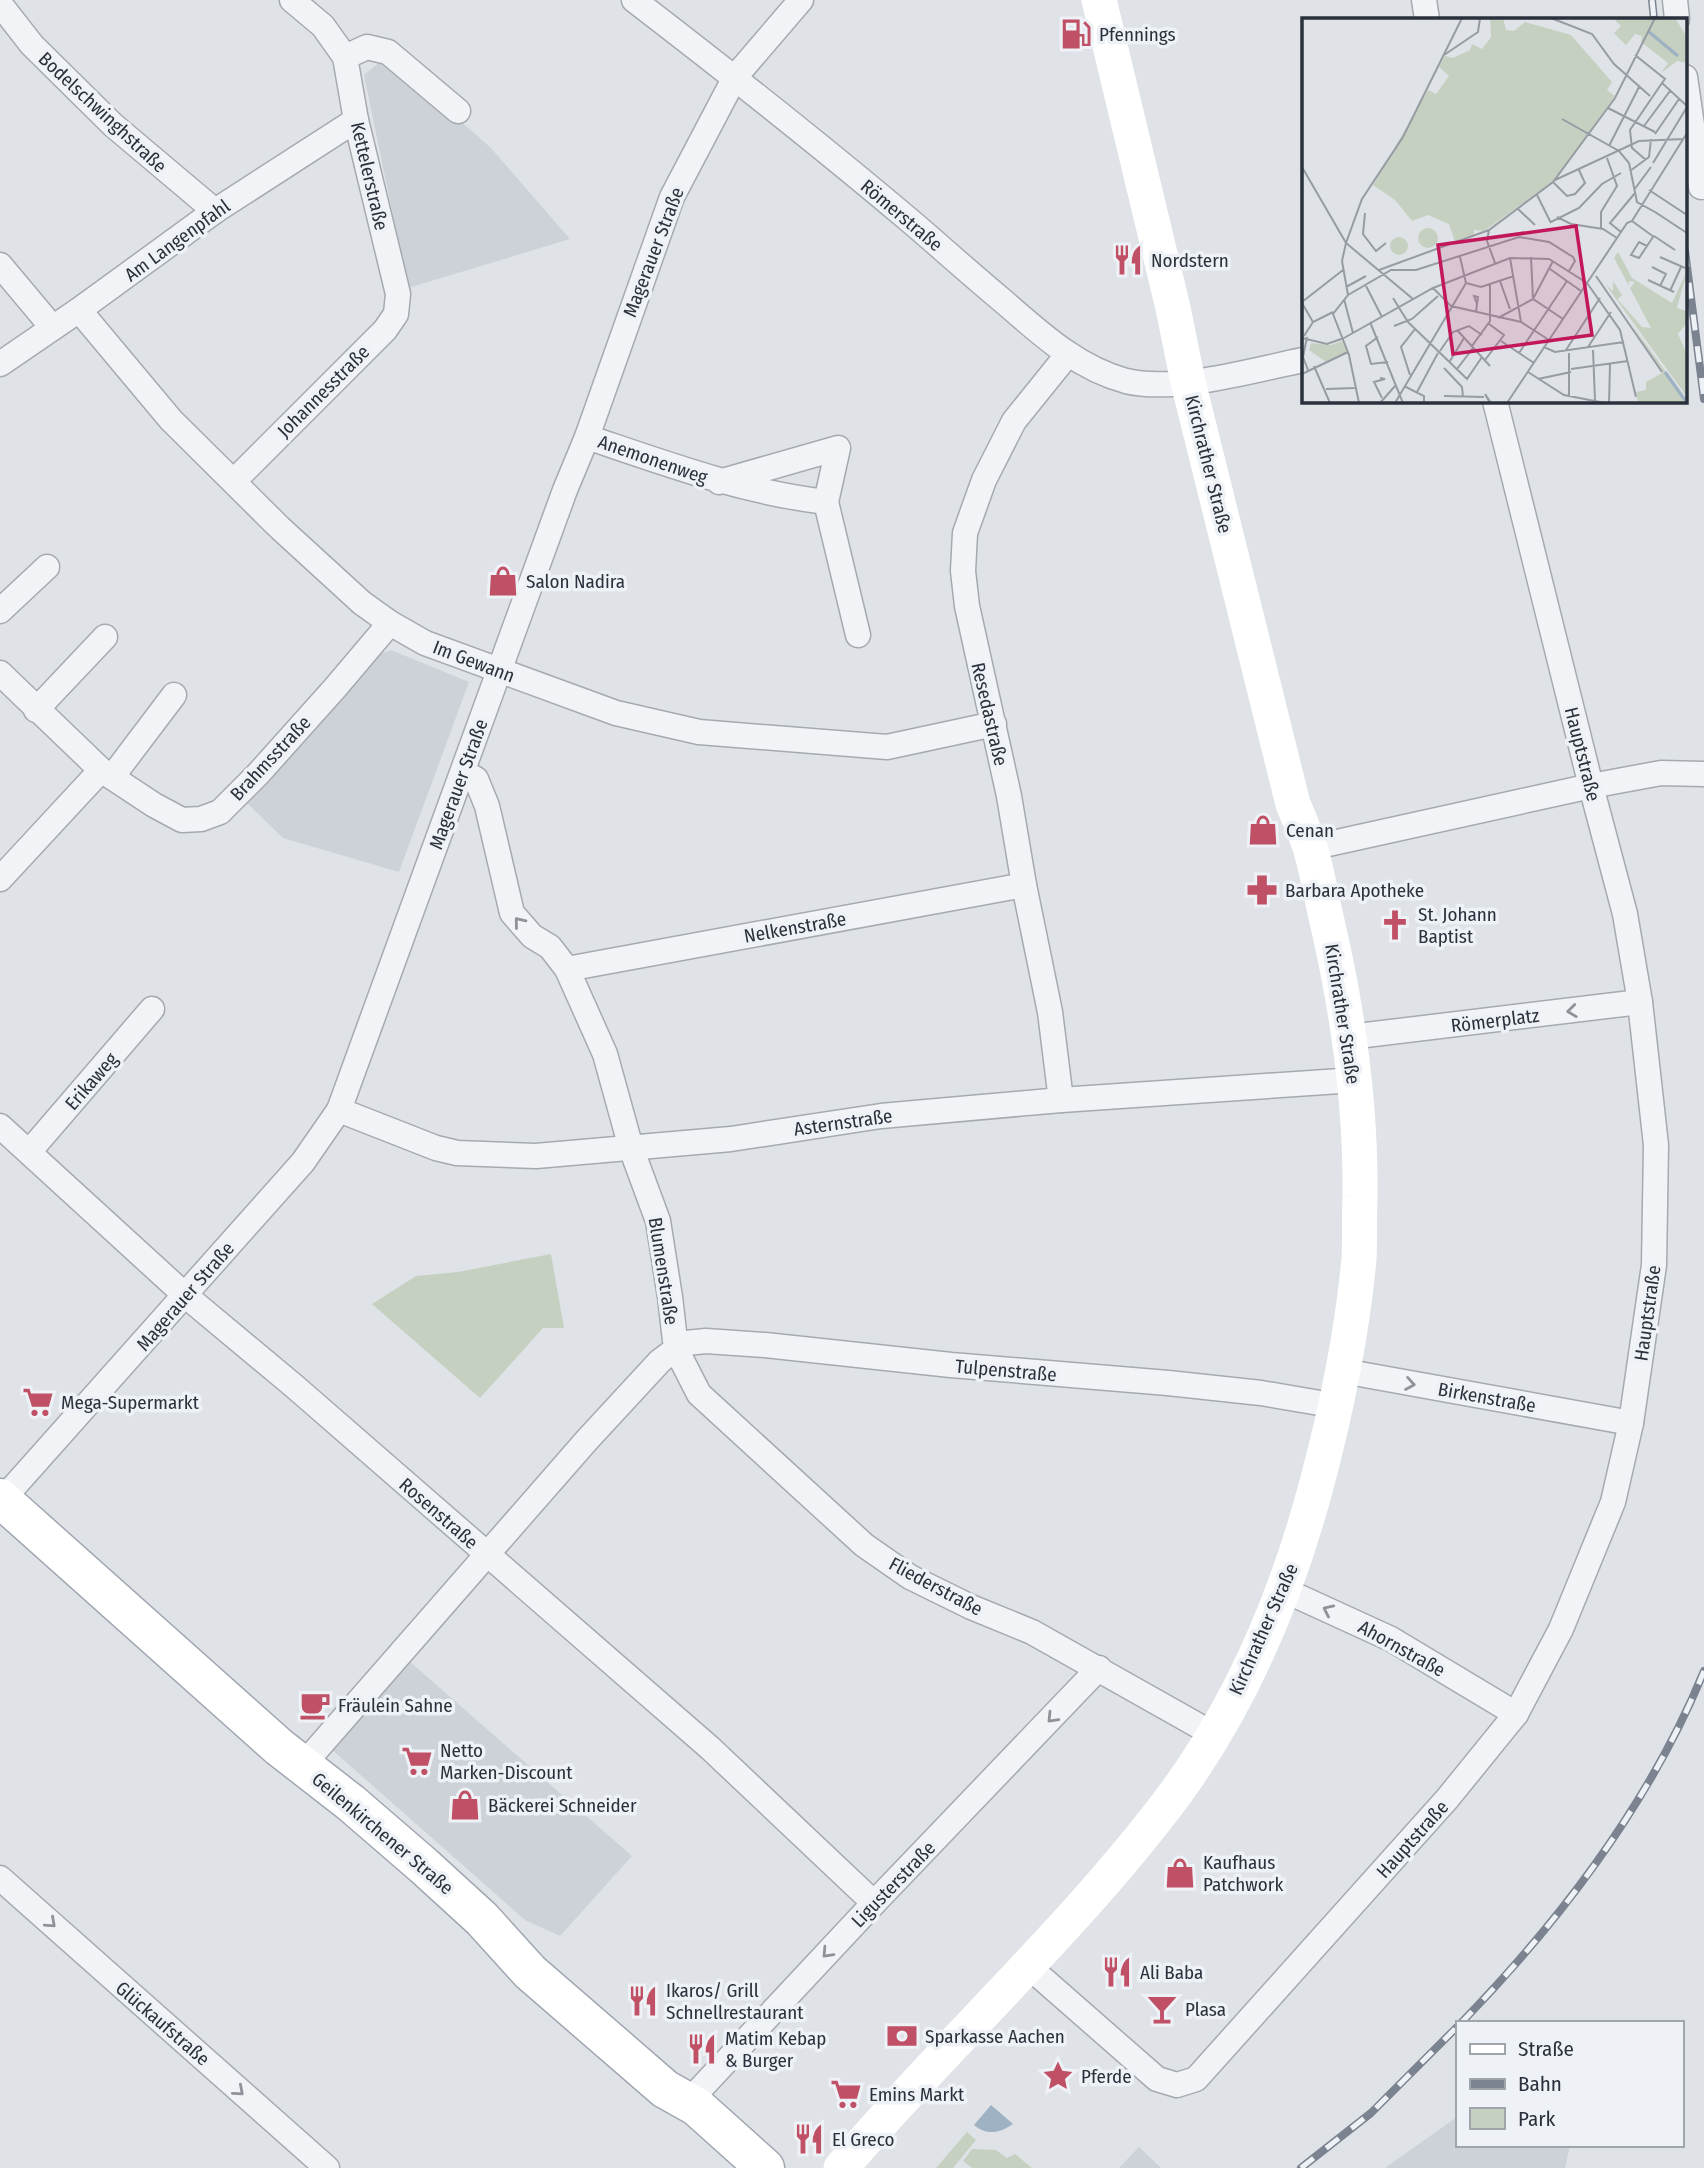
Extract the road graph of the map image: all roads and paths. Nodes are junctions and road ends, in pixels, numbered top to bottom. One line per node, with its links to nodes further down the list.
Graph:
1 (292, 0): 10 (street, Kettelerstraße)
2 (634, 0): 11 (street, Römerstraße)
3 (801, 0): 11 (street, Magerauer Straße)
4 (1099, 0): 24 (main road, Kirchrather Straße)
5 (1424, 0): 8 (street)
6 (1675, 0): 9 (street)
7 (0, 4): 16 (street, Bodelschwinghstraße)
8 (1427, 18)
9 (1677, 18)
10 (345, 57): 13 (street); 14 (street, Kettelerstraße)
11 (735, 77): 21 (street, Römerstraße); 26 (street, Magerauer Straße)
12 (1686, 84): 15 (street)
13 (458, 111)
14 (356, 120): 16 (street, Am Langenpfahl); 18 (street, Kettelerstraße)
15 (1701, 187)
16 (215, 211): 19 (street, Am Langenpfahl)
17 (0, 265): 20 (street)
18 (398, 295): 27 (street, Johannesstraße)
19 (79, 310): 20 (street, Am Langenpfahl); 27 (street, Im Gewann)
20 (52, 327): 23 (street, Am Langenpfahl)
21 (1068, 354): 24 (street, Römerstraße); 39 (street, Resedastraße)
22 (1302, 360): 24 (street, Römerstraße)
23 (0, 364)
24 (1188, 382): 44 (main road, Kirchrather Straße)
25 (1495, 402): 43 (street, Hauptstraße)
26 (587, 437): 28 (street, Anemonenweg); 35 (street, Magerauer Straße)
27 (234, 481): 32 (street, Im Gewann)
28 (719, 482): 29 (street, Anemonenweg); 29 (street, Anemonenweg)
29 (826, 502): 33 (street, Anemonenweg)
30 (47, 567): 31 (street)
31 (0, 611)
32 (390, 623): 35 (street, Im Gewann); 41 (street, Brahmsstraße)
33 (858, 635)
34 (105, 637): 38 (street)
35 (499, 671): 39 (street, Im Gewann); 40 (street, Magerauer Straße)
36 (0, 673): 38 (street, Brahmsstraße)
37 (174, 695): 41 (street)
38 (36, 710): 41 (street, Brahmsstraße)
39 (994, 724): 46 (street, Resedastraße)
40 (463, 772): 47 (street, Blumenstraße, one-way to 40); 53 (street, Magerauer Straße)
41 (106, 774): 45 (street)
42 (1704, 774): 43 (street)
43 (1591, 786): 44 (street); 48 (street, Hauptstraße)
44 (1310, 848): 50 (main road, Kirchrather Straße)
45 (0, 880)
46 (1024, 885): 47 (street, Nelkenstraße); 52 (street, Resedastraße)
47 (567, 969): 55 (street, Blumenstraße)
48 (1640, 1002): 50 (street, Römerplatz, one-way to 50); 61 (street, Hauptstraße)
49 (152, 1009): 56 (street, Erikaweg)
50 (1349, 1037): 51 (main road, Kirchrather Straße)
51 (1355, 1080): 52 (street, Asternstraße); 59 (main road, Kirchrather Straße)
52 (1061, 1100): 55 (street, Asternstraße)
53 (339, 1110): 55 (street, Asternstraße); 57 (street, Magerauer Straße)
54 (0, 1126): 56 (street, Rosenstraße)
55 (631, 1148): 58 (street, Blumenstraße)
56 (29, 1153): 57 (street, Rosenstraße)
57 (186, 1296): 62 (street, Magerauer Straße); 63 (street, Rosenstraße)
58 (676, 1349): 60 (street, Tulpenstraße); 63 (street, Blumenstraße); 65 (street, Fliederstraße)
59 (1343, 1371): 60 (main road, Kirchrather Straße); 61 (street, Birkenstraße, one-way to 61)
60 (1337, 1406): 64 (main road, Kirchrather Straße)
61 (1631, 1423): 66 (street, Hauptstraße)
62 (1, 1499): 68 (main road, Geilenkirchener Straße)
63 (486, 1554): 68 (street, Blumenstraße); 70 (street, Rosenstraße)
64 (1284, 1590): 66 (street, Ahornstraße, one-way to 64); 67 (main road, Kirchrather Straße)
65 (1099, 1668): 67 (street, Fliederstraße); 70 (street, Ligusterstraße, one-way to 70)
66 (1516, 1714): 71 (street, Hauptstraße)
67 (1213, 1734): 71 (main road, Kirchrather Straße)
68 (303, 1765): 72 (main road, Geilenkirchener Straße)
69 (0, 1878): 73 (street, Glückaufstraße, one-way to 73)
70 (874, 1903): 72 (street, Ligusterstraße, one-way to 72)
71 (1028, 1966): 75 (main road, Kirchrather Straße)
72 (689, 2101): 74 (main road, Geilenkirchener Straße)
73 (327, 2168)
74 (765, 2168)
75 (841, 2168)

